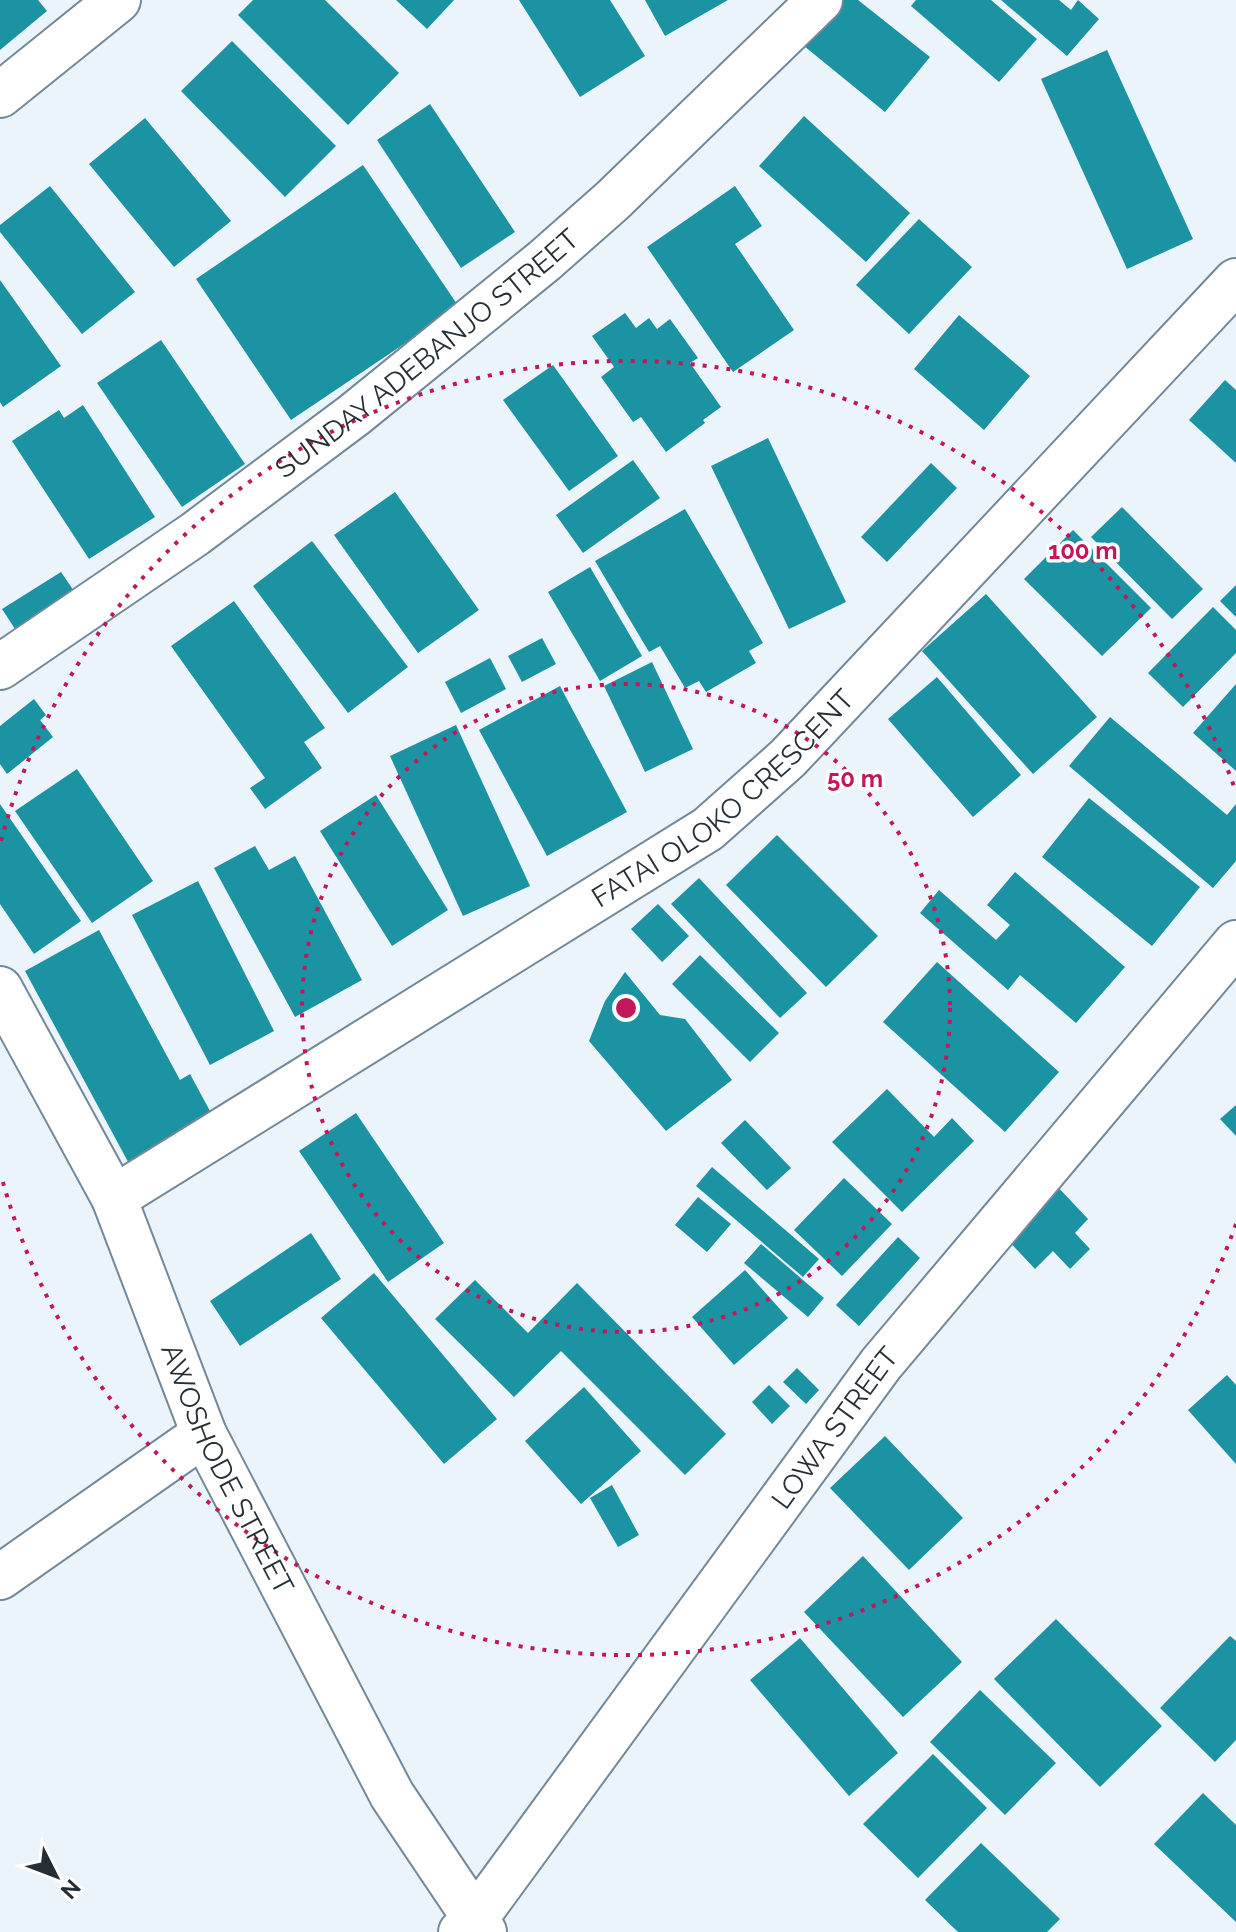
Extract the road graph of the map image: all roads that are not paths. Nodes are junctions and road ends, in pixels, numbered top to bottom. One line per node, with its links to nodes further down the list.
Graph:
1 (118, 0): 3 (street)
2 (820, 0): 5 (street, SUNDAY ADEBANJO STREET)
3 (0, 95)
4 (1236, 281): 8 (street, FATAI OLOKO CRESCENT)
5 (0, 667)
6 (1236, 943): 11 (street, LOWA STREET)
7 (0, 990): 8 (street, AWOSHODE STREET)
8 (114, 1198): 9 (street, AWOSHODE STREET)
9 (204, 1434): 10 (street); 11 (street, AWOSHODE STREET)
10 (0, 1577)
11 (473, 1928)

